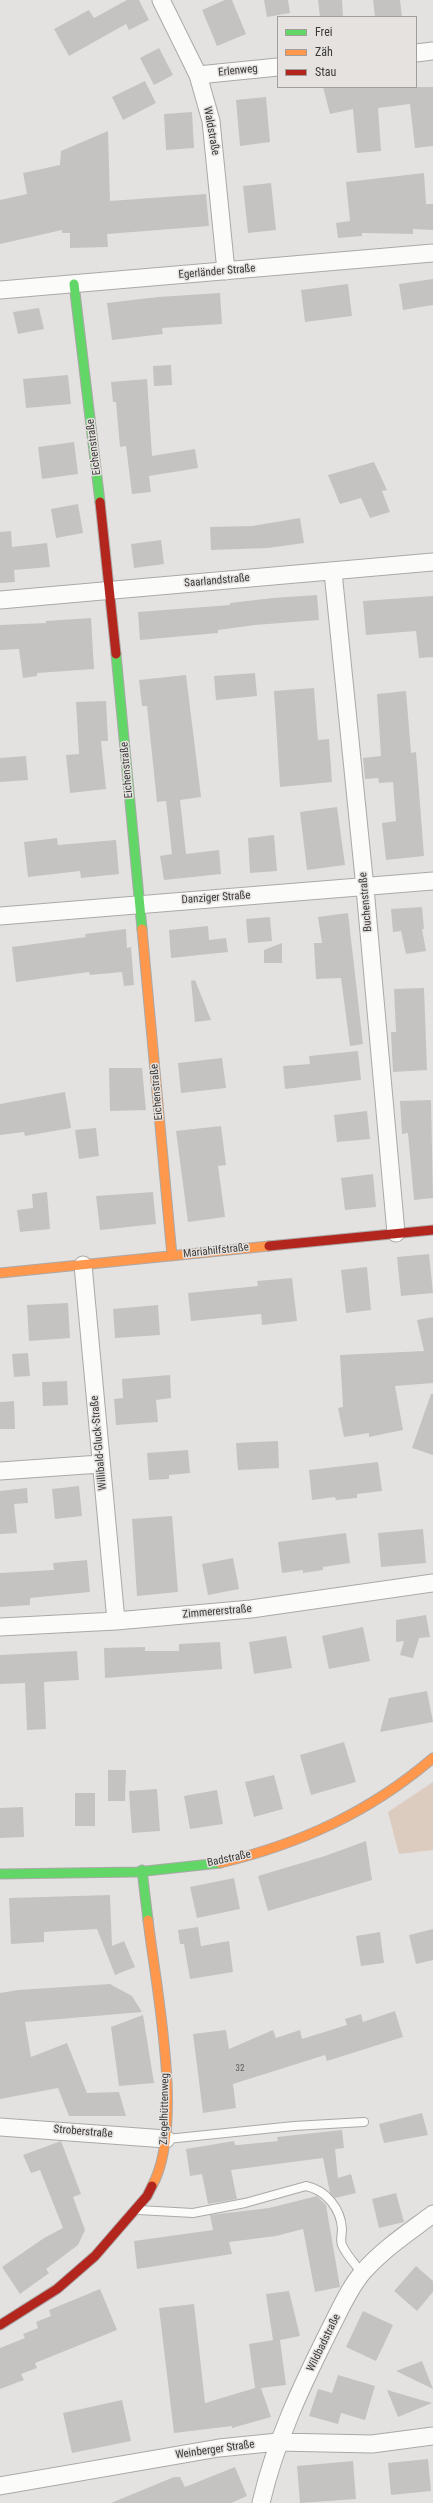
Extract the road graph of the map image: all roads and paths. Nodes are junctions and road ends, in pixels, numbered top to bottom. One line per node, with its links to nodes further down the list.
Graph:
1 (161, 0): 5 (street, Waldstraße)
2 (433, 51): 3 (street)
3 (417, 53)
4 (277, 67): 5 (street, Erlenweg)
5 (198, 75): 7 (street, Waldstraße)
6 (433, 254): 7 (street, Egerländer Straße)
7 (226, 271): 8 (street, Egerländer Straße)
8 (74, 284): 9 (street, Egerländer Straße); 12 (street, Eichenstraße)
9 (0, 290)
10 (433, 562): 11 (street, Saarlandstraße)
11 (333, 572): 12 (street, Saarlandstraße); 15 (street, Buchenstraße)
12 (110, 590): 13 (street, Saarlandstraße); 16 (street, Eichenstraße)
13 (0, 600)
14 (433, 881): 15 (street, Danziger Straße)
15 (365, 888): 16 (street, Danziger Straße); 19 (street, Buchenstraße)
16 (139, 903): 17 (street, Danziger Straße); 20 (street, Eichenstraße)
17 (0, 916)
18 (433, 1230): 19 (street, Mariahilfstraße)
19 (396, 1233): 20 (street, Mariahilfstraße)
20 (172, 1256): 21 (street, Mariahilfstraße)
21 (82, 1265): 22 (street, Mariahilfstraße); 23 (street, Willibald-Gluck-Straße)
22 (0, 1273)
23 (100, 1464): 24 (street); 26 (street, Willibald-Gluck-Straße)
24 (0, 1471)
25 (433, 1583): 26 (street, Zimmererstraße)
26 (116, 1621): 27 (street, Zimmererstraße)
27 (0, 1627)
28 (433, 1758): 29 (street, Badstraße)
29 (142, 1870): 30 (street, Badstraße); 33 (street, Ziegelhüttenweg)
30 (0, 1874)
31 (364, 2122): 33 (lane)
32 (0, 2127): 33 (street, Stroberstraße)
33 (166, 2139): 34 (street, Ziegelhüttenweg)
34 (136, 2210): 36 (lane); 37 (street, Ziegelhüttenweg)
35 (433, 2214): 36 (street, Wildbadstraße)
36 (362, 2273): 39 (street, Wildbadstraße)
37 (0, 2325)
38 (433, 2436): 39 (street, Weinberger Straße)
39 (278, 2442): 40 (street, Weinberger Straße); 41 (street, Wildbadstraße)
40 (0, 2486)
41 (260, 2503)

